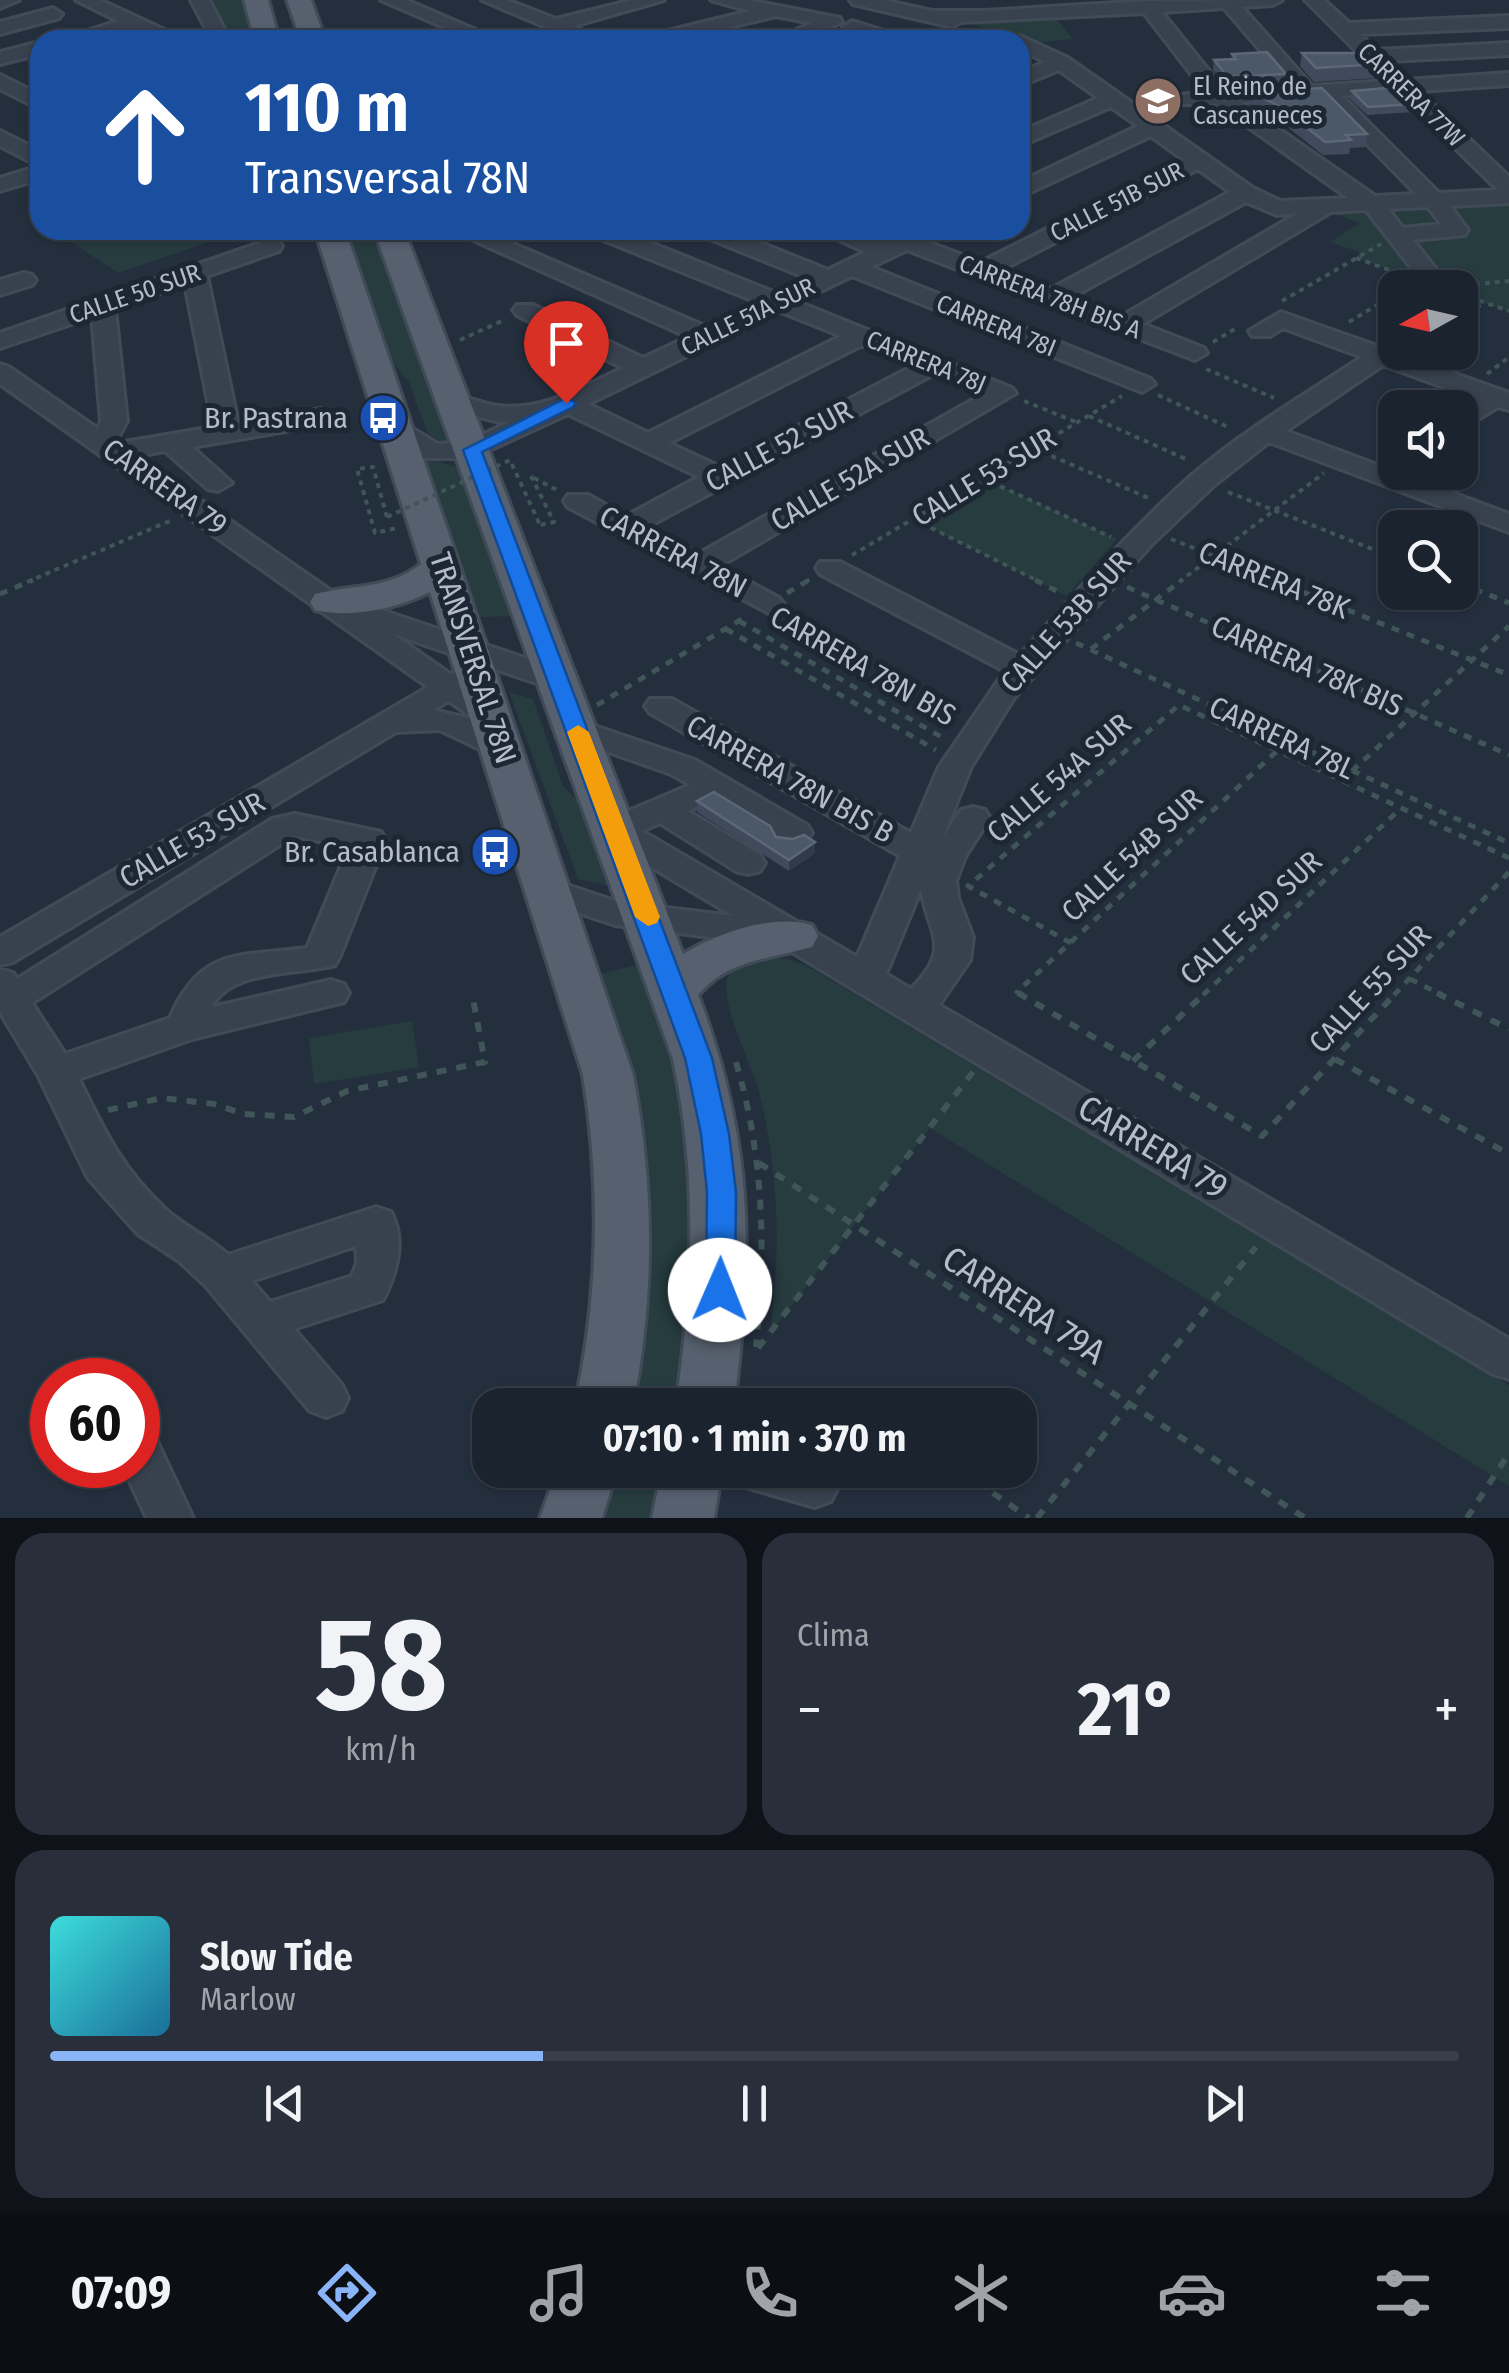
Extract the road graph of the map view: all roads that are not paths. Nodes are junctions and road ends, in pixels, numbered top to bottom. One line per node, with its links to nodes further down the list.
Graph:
1 (10, 0): 16 (street)
2 (85, 0): 21 (street)
3 (200, 0): 30 (street)
4 (256, 0): 31 (main road)
5 (299, 0): 32 (main road)
6 (390, 0): 19 (street)
7 (493, 0): 26 (street)
8 (655, 0): 26 (street)
9 (720, 0): 18 (street)
10 (859, 0): 23 (street)
11 (1273, 0): 15 (street)
12 (1314, 0): 41 (street, CARRERA 77W)
13 (1496, 0): 20 (street)
14 (1202, 2): 15 (street); 17 (street)
15 (1228, 2): 53 (street)
16 (0, 3)
17 (1135, 4): 23 (street); 54 (street)
18 (779, 10): 25 (street); 37 (street)
19 (421, 12): 33 (street); 34 (street)
20 (1509, 12)
21 (125, 13): 28 (street); 29 (street)
22 (52, 14): 27 (street)
23 (934, 16): 40 (street)
24 (1509, 22): 41 (street)
25 (842, 24): 38 (street); 39 (street)
26 (558, 26): 35 (street); 36 (street)
27 (0, 28)
28 (89, 30)
29 (157, 30)
30 (216, 30)
31 (264, 30)
32 (310, 30)
33 (431, 30)
34 (465, 30)
35 (549, 30)
36 (568, 30)
37 (696, 30)
38 (820, 30)
39 (862, 30)
40 (980, 30)
41 (1343, 30): 45 (street, CARRERA 77W)
42 (1030, 47): 47 (street)
43 (1509, 49): 45 (street)
44 (30, 50): 46 (street)
45 (1368, 56): 52 (street, CARRERA 77W)
46 (0, 58)
47 (1061, 62): 48 (street); 56 (street)
48 (1030, 76)
49 (1509, 79): 50 (street)
50 (1480, 80): 52 (street); 59 (street)
51 (0, 81): 55 (street)
52 (1400, 86): 53 (street); 70 (street, CARRERA 77W)
53 (1315, 91): 54 (street); 71 (street)
54 (1219, 97): 57 (street); 72 (street)
55 (30, 98)
56 (1112, 99): 61 (street); 62 (street)
57 (1180, 100)
58 (30, 106): 60 (street)
59 (1509, 107)
60 (13, 112)
61 (1151, 128): 65 (street); 68 (street)
62 (1030, 136)
63 (5, 144): 64 (street)
64 (30, 155)
65 (1198, 161): 69 (street); 86 (street, CALLE 51B SUR)
66 (30, 175): 67 (street)
67 (0, 185)
68 (1030, 185)
69 (1245, 193): 73 (street); 91 (street)
70 (1509, 193): 71 (street)
71 (1435, 201): 72 (street); 74 (street)
72 (1373, 205): 73 (street); 74 (street)
73 (1324, 208): 95 (street)
74 (1394, 236): 85 (street)
75 (333, 240): 111 (main road, TRANSVERSAL 78N)
76 (393, 240): 107 (main road)
77 (485, 240): 96 (street)
78 (623, 240): 92 (street, CARRERA 78J)
79 (733, 240): 88 (street)
80 (870, 240): 83 (street, CARRERA 78H BIS A)
81 (908, 240): 83 (street, CALLE 51A SUR)
82 (271, 246): 87 (street, CALLE 50 SUR)
83 (895, 246): 84 (street, CALLE 51A SUR); 86 (street, CARRERA 78H BIS A)
84 (851, 267): 88 (street, CALLE 51A SUR); 104 (street, CARRERA 78I)
85 (1425, 270)
86 (982, 271): 91 (street, CARRERA 78H BIS A)
87 (195, 273): 93 (street, CALLE 50 SUR); 112 (street)
88 (828, 278): 92 (street, CALLE 51A SUR)
89 (24, 280): 90 (street)
90 (0, 288)
91 (1052, 298): 95 (street, CARRERA 78H BIS A)
92 (776, 303): 96 (street, CALLE 51A SUR); 97 (street, CARRERA 78J)
93 (103, 305): 98 (street, CALLE 50 SUR); 116 (street)
94 (525, 310): 102 (street)
95 (1123, 326): 99 (street, CARRERA 78H BIS A)
96 (707, 336): 102 (street, CALLE 51A SUR)
97 (860, 336): 101 (street, CARRERA 78J); 115 (street)
98 (0, 341)
99 (1189, 356)
100 (1369, 363): 100 (street); 106 (street); 113 (street, CALLE 53B SUR)
101 (933, 365): 105 (street, CARRERA 78J); 118 (street, CALLE 52 SUR)
102 (641, 368): 108 (street, CALLE 51A SUR)
103 (0, 372): 116 (street, CARRERA 79)
104 (1140, 385)
105 (1003, 393): 124 (street, CALLE 52A SUR)
106 (1502, 400): 109 (street)
107 (454, 403): 108 (street, CALLE 51A SUR); 117 (main road)
108 (566, 403): 115 (street); 117 (street, CALLE 51A SUR)
109 (1478, 413)
110 (321, 417): 112 (street)
111 (395, 426): 117 (street); 123 (main road, TRANSVERSAL 78N)
112 (227, 433): 114 (street)
113 (1260, 436): 121 (street); 128 (street, CALLE 53B SUR)
114 (170, 442): 116 (street); 119 (street)
115 (648, 442): 118 (street)
116 (107, 447): 126 (street, CARRERA 79)
117 (472, 450): 131 (main road)
118 (720, 478): 122 (street, CALLE 52 SUR)
119 (218, 484)
120 (578, 501): 122 (street, CARRERA 78N)
121 (1509, 524)
122 (626, 527): 124 (street, CARRERA 78N)
123 (442, 565): 126 (main road); 129 (main road, TRANSVERSAL 78N)
124 (698, 566): 127 (street, CARRERA 78N)
125 (830, 568): 128 (street)
126 (329, 602): 129 (street, CARRERA 79); 129 (street, CARRERA 79)
127 (769, 604)
128 (1024, 668): 139 (street, CALLE 53B SUR)
129 (466, 669): 131 (street, CARRERA 79); 132 (street, CALLE 53 SUR); 133 (main road, TRANSVERSAL 78N)
130 (661, 706): 139 (street, CARRERA 78N BIS B)
131 (570, 710): 134 (street, CARRERA 79); 137 (main road)
132 (384, 726): 133 (street, CALLE 53 SUR); 144 (street, CALLE 53 SUR)
133 (497, 732): 140 (main road, TRANSVERSAL 78N)
134 (716, 786): 135 (street); 138 (street, CARRERA 79)
135 (662, 810): 137 (street); 138 (street)
136 (973, 818): 149 (street)
137 (615, 830): 141 (street, CARRERA 79); 142 (main road)
138 (766, 852): 141 (street)
139 (919, 852): 145 (street, CALLE 53B SUR)
140 (549, 891): 142 (street, CARRERA 79); 155 (main road, TRANSVERSAL 78N)
141 (748, 909): 143 (street, CARRERA 79)
142 (648, 918): 143 (street, CARRERA 79); 146 (main road)
143 (795, 936): 145 (street, CARRERA 79); 146 (main road)
144 (0, 952)
145 (867, 977): 149 (street, CARRERA 79)
146 (675, 990): 156 (main road)
147 (5, 991): 150 (street); 151 (street)
148 (331, 993): 150 (street)
149 (916, 1006): 154 (street, CARRERA 79)
150 (186, 1027): 151 (street)
151 (56, 1072): 152 (street)
152 (221, 1274): 153 (street); 153 (street)
153 (262, 1322): 157 (street)
154 (1509, 1361)
155 (607, 1388)
156 (707, 1388)
157 (326, 1398)
158 (156, 1488): 161 (street)
159 (581, 1488): 162 (main road)
160 (688, 1488): 163 (main road)
161 (170, 1518)
162 (572, 1518)
163 (682, 1518)

